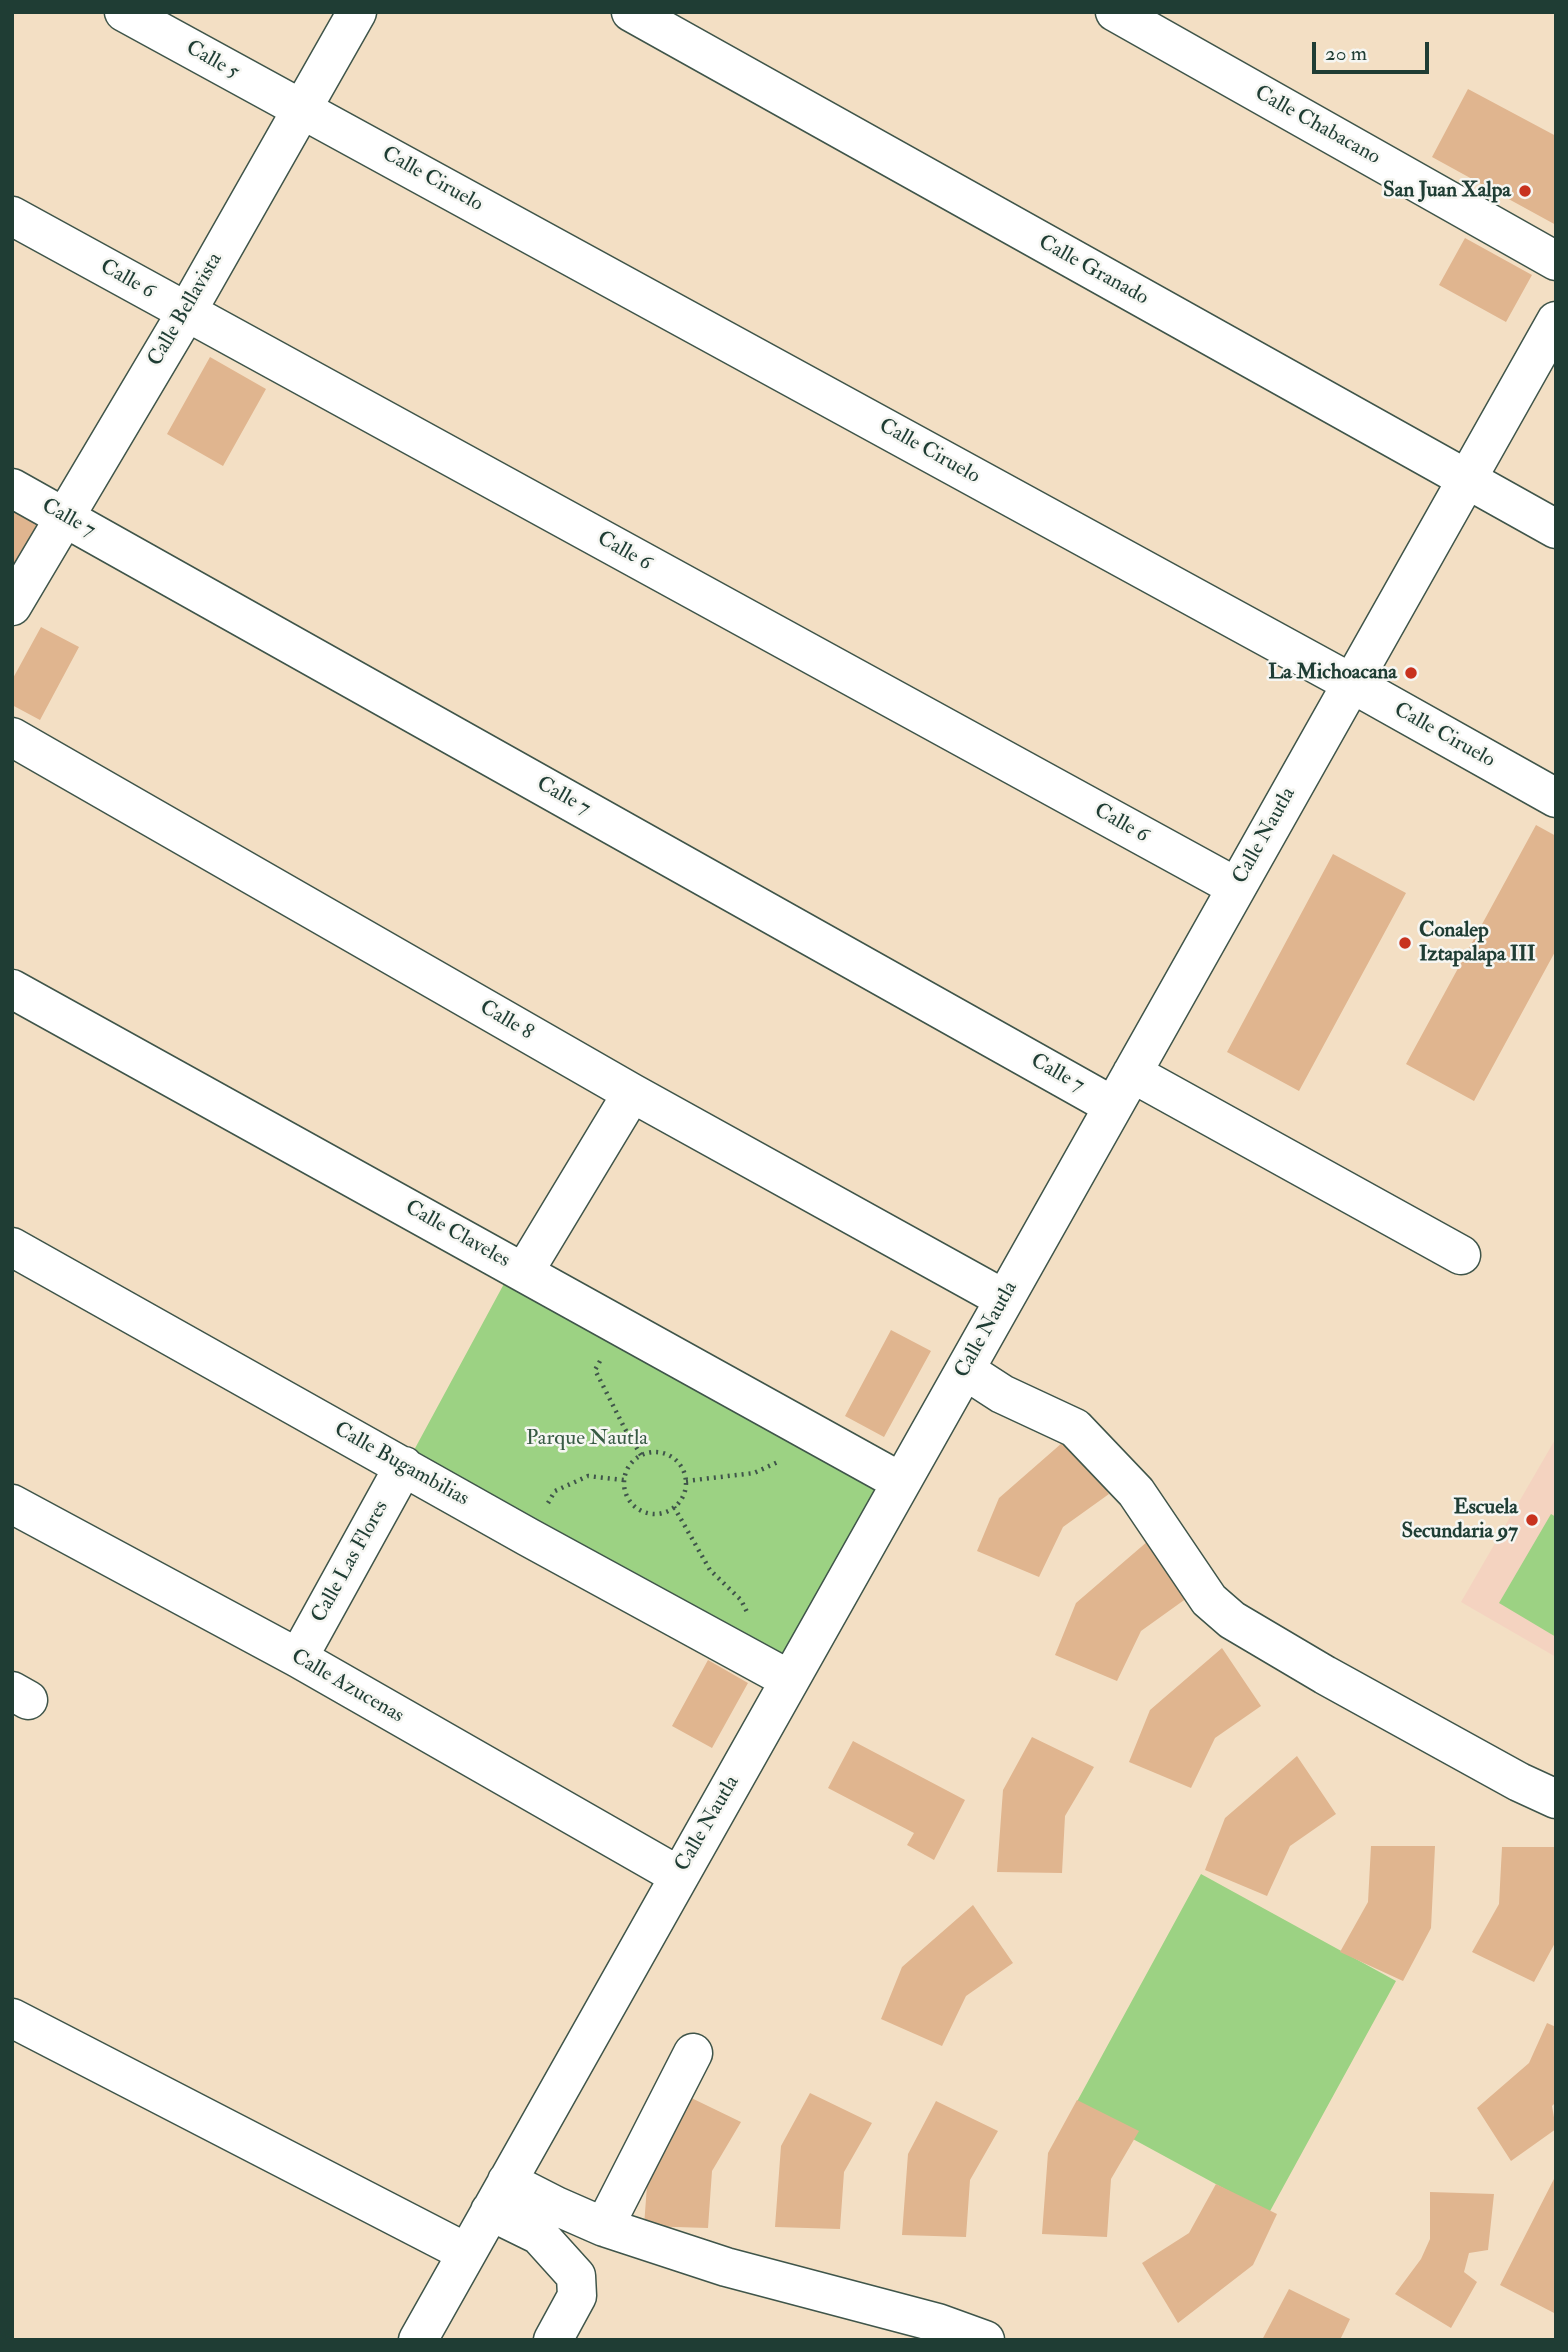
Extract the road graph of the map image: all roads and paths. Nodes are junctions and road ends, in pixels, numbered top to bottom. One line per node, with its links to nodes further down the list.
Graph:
1 (124, 12): 5 (street, Calle 5)
2 (358, 12): 5 (street, Calle Bellavista)
3 (631, 12): 10 (street, Calle Granado)
4 (1115, 12): 7 (street, Calle Chabacano)
5 (301, 109): 8 (street, Calle Bellavista); 15 (street, Calle Ciruelo)
6 (12, 216): 8 (street, Calle 6)
7 (1556, 261)
8 (186, 313): 12 (street, Calle Bellavista); 18 (street, Calle 6)
9 (1556, 321): 10 (street, Calle Nautla)
10 (1467, 479): 13 (street, Calle Granado); 15 (street, Calle Nautla)
11 (12, 488): 12 (street, Calle 7)
12 (65, 517): 14 (street, Calle Bellavista); 22 (street, Calle 7)
13 (1556, 529)
14 (12, 606)
15 (1351, 683): 17 (street, Calle Ciruelo); 18 (street, Calle Nautla)
16 (12, 737): 21 (street, Calle 8)
17 (1556, 798)
18 (1236, 887): 20 (street, Calle Nautla)
19 (12, 989): 25 (street, Calle Claveles)
20 (1132, 1073): 22 (street, Calle Nautla); 24 (street)
21 (632, 1093): 25 (street); 26 (street, Calle 8)
22 (1113, 1105): 26 (street, Calle Nautla)
23 (12, 1247): 31 (street, Calle Bugambilias)
24 (1461, 1255)
25 (524, 1272): 27 (street, Calle Claveles)
26 (1004, 1299): 28 (street, Calle Nautla)
27 (618, 1324): 29 (street, Calle Claveles); 30 (path)
28 (965, 1370): 34 (street, Calle Nautla); 41 (street)
29 (825, 1440): 33 (path); 34 (street, Calle Claveles)
30 (641, 1455): 32 (path); 33 (path)
31 (404, 1466): 37 (street, Calle Bugambilias); 38 (street, Calle Las Flores)
32 (624, 1480): 36 (path); 37 (path)
33 (686, 1481): 36 (path)
34 (901, 1482): 40 (street, Calle Nautla)
35 (12, 1504): 38 (street, Calle Azucenas)
36 (674, 1507): 39 (path)
37 (528, 1537): 39 (street, Calle Bugambilias)
38 (298, 1658): 42 (street, Calle Azucenas)
39 (750, 1658): 40 (street, Calle Bugambilias)
40 (790, 1679): 42 (street, Calle Nautla)
41 (1556, 1799)
42 (679, 1877): 45 (street, Calle Nautla)
43 (12, 2018): 47 (street)
44 (692, 2053): 46 (street)
45 (499, 2196): 46 (street); 47 (street, Calle Nautla); 49 (street)
46 (604, 2227): 50 (street)
47 (467, 2253): 48 (street, Calle Nautla)
48 (418, 2340)
49 (553, 2340)
50 (985, 2340)

